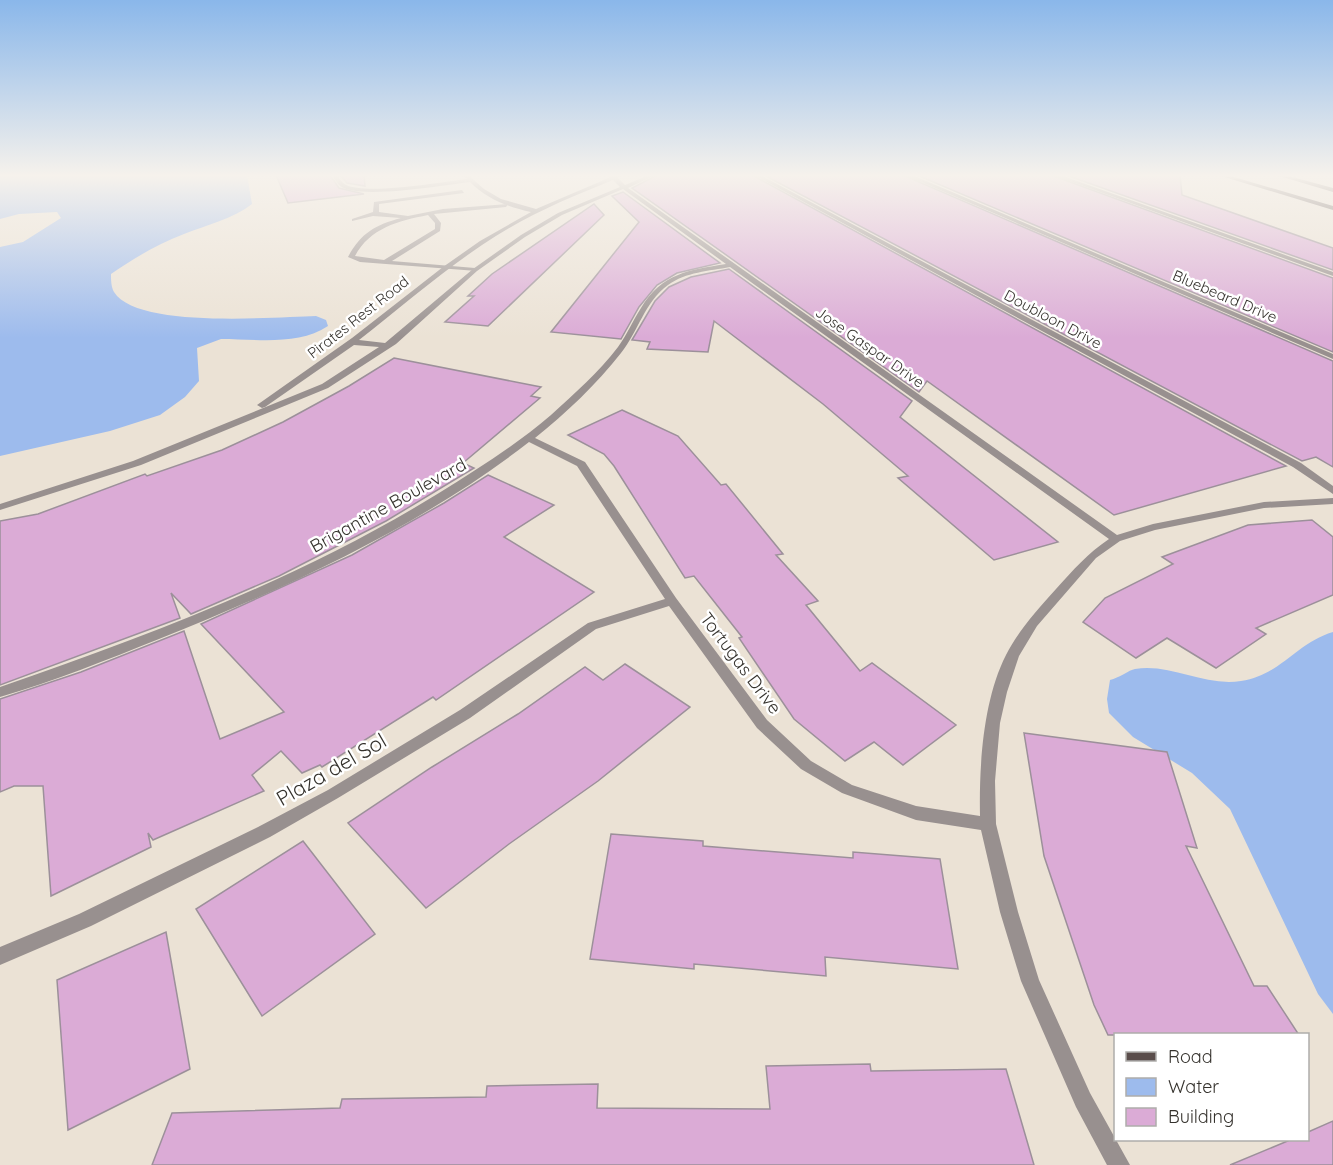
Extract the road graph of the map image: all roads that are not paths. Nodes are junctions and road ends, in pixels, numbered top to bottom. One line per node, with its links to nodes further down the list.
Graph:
1 (366, 229): 10 (street)
2 (378, 229): 10 (street)
3 (438, 229): 11 (street)
4 (505, 229): 13 (street, Pirates Rest Road)
5 (535, 229): 14 (street, Pirates Rest Road)
6 (682, 229): 12 (street, Jose Gaspar Drive)
7 (858, 229): 21 (street, Doubloon Drive)
8 (1035, 229): 18 (street, Bluebeard Drive)
9 (1208, 229): 15 (street)
10 (373, 231): 11 (street)
11 (385, 262): 13 (street)
12 (731, 265): 20 (street, Brigantine Boulevard); 24 (street, Jose Gaspar Drive)
13 (445, 268): 14 (street); 16 (street, Pirates Rest Road)
14 (475, 270): 17 (street, Pirates Rest Road)
15 (1333, 274)
16 (352, 342): 17 (street); 19 (street, Pirates Rest Road)
17 (387, 346): 19 (street, Pirates Rest Road)
18 (1333, 357)
19 (241, 419): 23 (street, Pirates Rest Road)
20 (528, 438): 25 (street, Tortugas Drive); 26 (street, Brigantine Boulevard)
21 (1333, 491)
22 (1333, 501): 24 (street)
23 (0, 507)
24 (1116, 539): 27 (street)
25 (672, 601): 27 (street, Tortugas Drive); 28 (street, Plaza del Sol)
26 (0, 692)
27 (988, 824): 29 (street)
28 (0, 956)
29 (1119, 1165)

